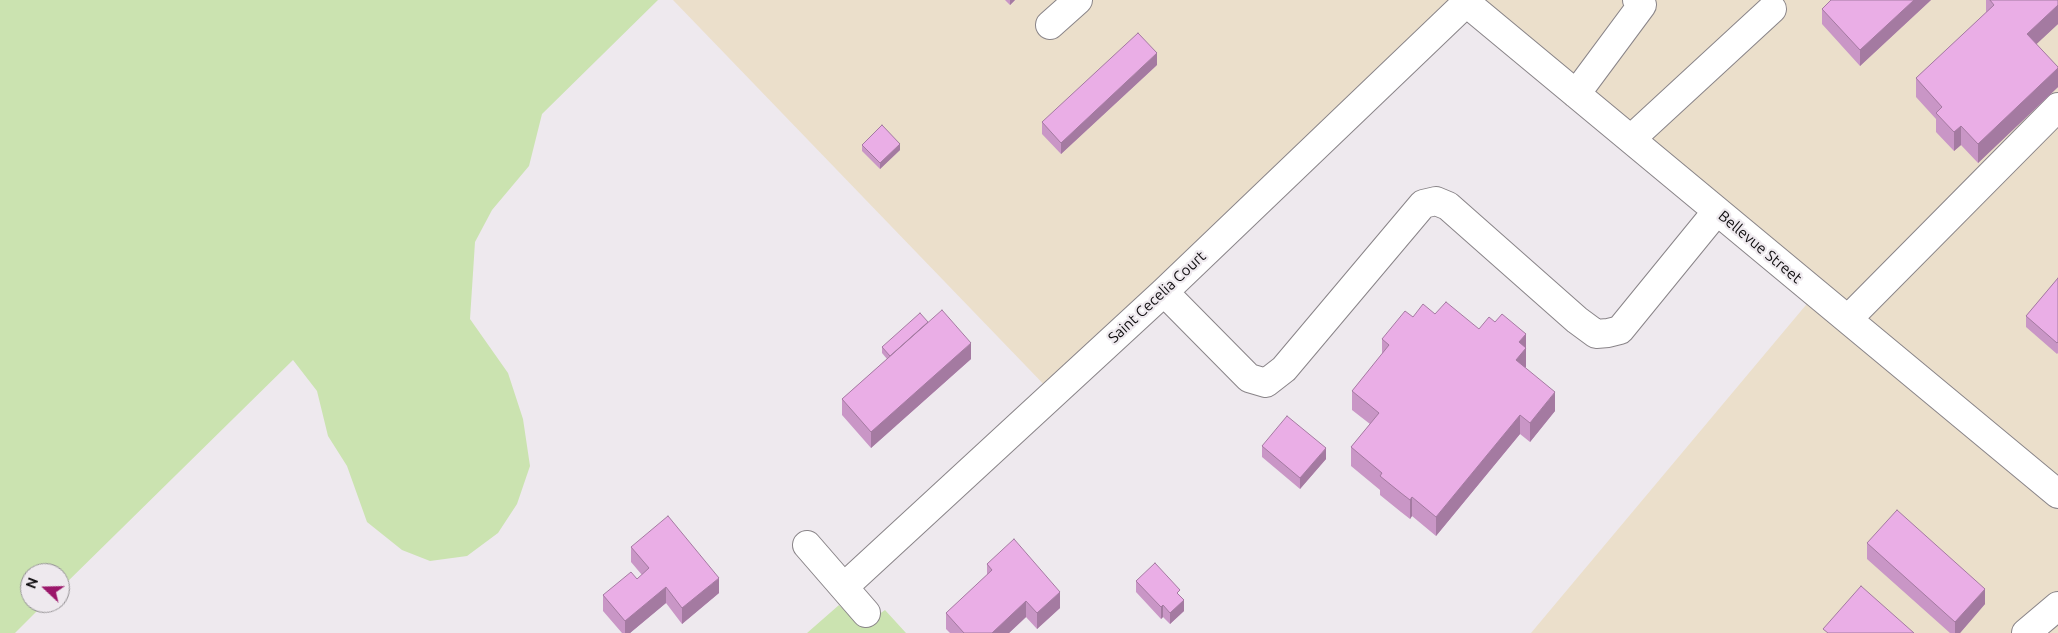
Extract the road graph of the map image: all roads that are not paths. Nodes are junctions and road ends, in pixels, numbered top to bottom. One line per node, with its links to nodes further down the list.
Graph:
1 (1078, 0): 5 (street)
2 (1637, 0): 6 (street)
3 (1464, 1): 6 (street, Bellevue Street); 10 (street, Saint Cecelia Court)
4 (1772, 9): 8 (street)
5 (1050, 25)
6 (1576, 94): 8 (street, Bellevue Street)
7 (2058, 106): 11 (street)
8 (1631, 139): 9 (street, Bellevue Street)
9 (1717, 211): 10 (street); 11 (street, Bellevue Street)
10 (1164, 292): 14 (street, Saint Cecelia Court)
11 (1848, 319): 12 (street, Bellevue Street)
12 (2058, 494)
13 (806, 545): 14 (street)
14 (844, 587): 16 (street)
15 (2058, 606): 17 (street)
16 (866, 613)
17 (2026, 633)

